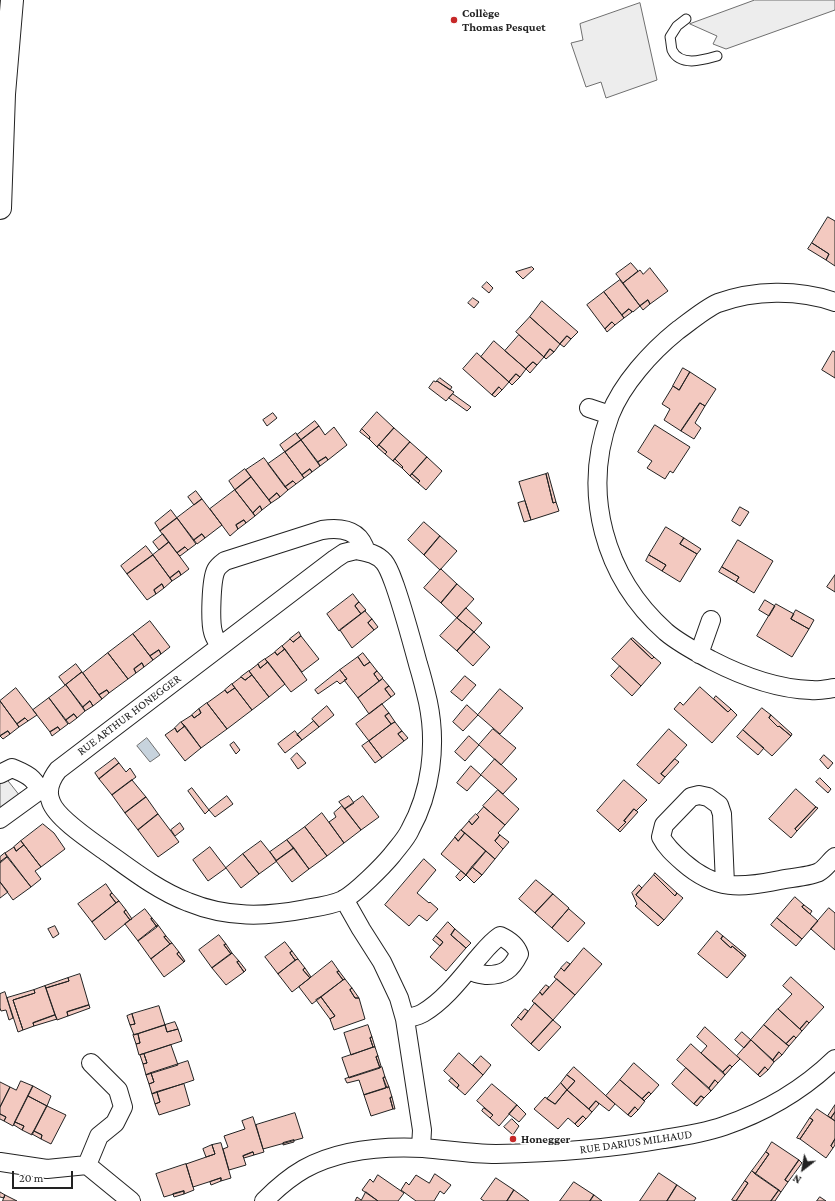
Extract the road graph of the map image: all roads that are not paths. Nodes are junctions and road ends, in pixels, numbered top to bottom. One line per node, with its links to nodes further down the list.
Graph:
1 (12, 0): 4 (street)
2 (686, 19): 3 (lane)
3 (717, 56)
4 (0, 208)
5 (835, 302): 7 (street)
6 (589, 408): 7 (street)
7 (610, 415): 11 (street)
8 (366, 552): 10 (street, RUE ARTHUR HONEGGER); 10 (street); 19 (street, RUE ARTHUR HONEGGER)
9 (711, 620): 11 (street)
10 (220, 646): 14 (street, RUE ARTHUR HONEGGER)
11 (699, 654): 12 (street)
12 (835, 688)
13 (0, 774): 14 (street, RUE ARTHUR HONEGGER)
14 (44, 791): 15 (street); 19 (street, RUE ARTHUR HONEGGER)
15 (0, 818)
16 (835, 857): 17 (street)
17 (827, 876): 18 (street)
18 (725, 884): 18 (street)
19 (344, 899): 21 (street)
20 (469, 969): 21 (street)
21 (405, 1019): 24 (street)
22 (835, 1059): 24 (street, RUE DARIUS MILHAUD)
23 (91, 1062): 26 (street)
24 (421, 1148): 28 (street, RUE DARIUS MILHAUD)
25 (0, 1162): 26 (street)
26 (87, 1165): 27 (street)
27 (131, 1201)
28 (264, 1201)

